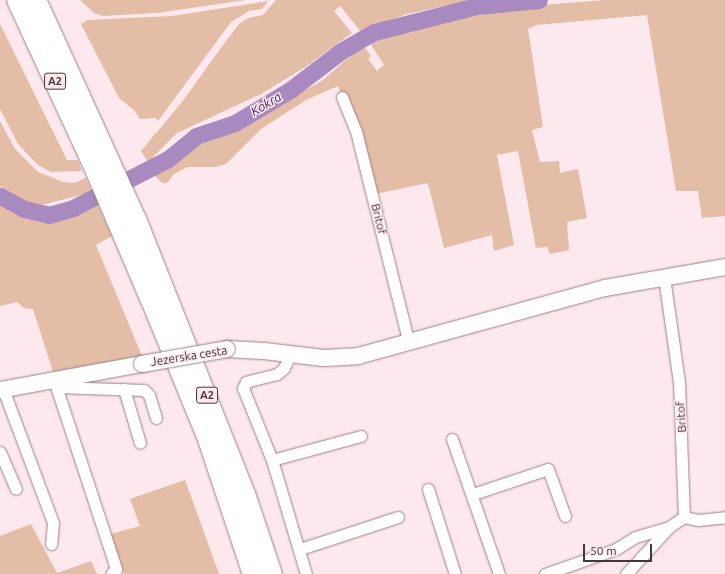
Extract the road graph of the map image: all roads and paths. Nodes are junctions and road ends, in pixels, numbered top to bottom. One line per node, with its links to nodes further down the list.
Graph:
1 (17, 0): 4 (highway, A2)
2 (36, 0): 4 (highway, A2)
3 (342, 97): 8 (street, Britof)
4 (100, 158): 5 (highway, A2)
5 (128, 223): 30 (highway, A2); 31 (highway, A2)
6 (725, 267): 7 (street)
7 (664, 277): 8 (street); 24 (street, Britof)
8 (410, 343): 9 (street, Jezerska cesta)
9 (290, 355): 10 (street, Jezerska cesta, bridge); 18 (street)
10 (56, 384): 11 (street, Jezerska cesta); 12 (street); 29 (street)
11 (1, 389): 27 (street, Jezerska cesta)
12 (124, 389): 13 (street); 16 (street)
13 (156, 418)
14 (361, 436): 18 (street)
15 (452, 439): 21 (street)
16 (140, 443)
17 (0, 452): 19 (street)
18 (272, 460): 28 (street)
19 (16, 489)
20 (428, 489): 33 (street)
21 (473, 494): 22 (street); 34 (street)
22 (564, 516)
23 (398, 517): 28 (street)
24 (684, 517): 25 (street); 26 (street)
25 (725, 517)
26 (670, 527): 35 (street); 36 (street)
27 (51, 544)
28 (300, 549): 32 (street)
29 (112, 573)
30 (253, 574)
31 (272, 574)
32 (306, 574)
33 (455, 574)
34 (499, 574)
35 (545, 574)
36 (626, 574)

